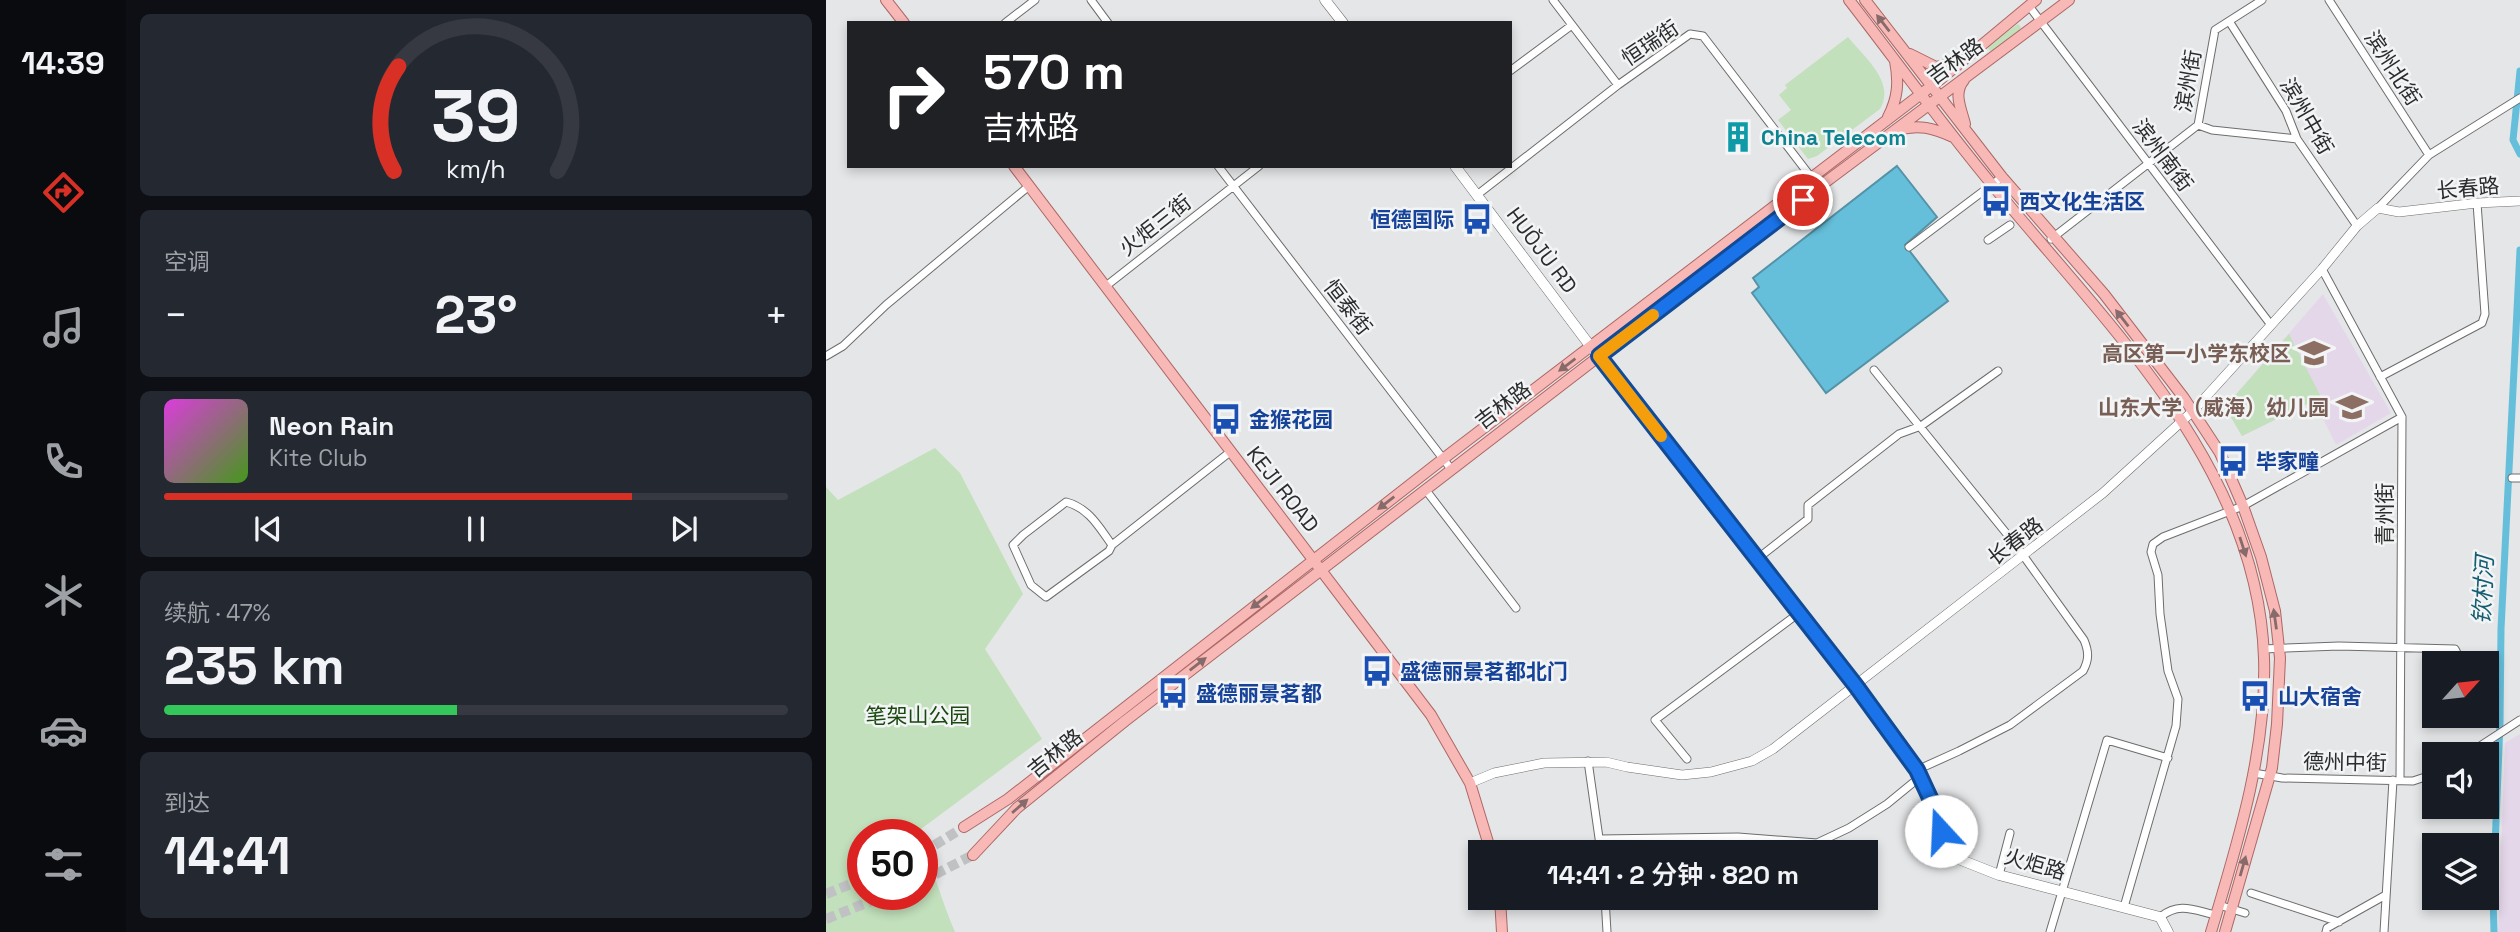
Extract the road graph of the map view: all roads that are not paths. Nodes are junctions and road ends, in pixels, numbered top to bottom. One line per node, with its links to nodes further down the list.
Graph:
1 (886, 0): 12 (main road)
2 (1035, 0): 13 (street)
3 (1091, 0): 14 (street)
4 (1325, 0): 15 (main road)
5 (1553, 0): 18 (street, 恒瑞街)
6 (1865, 0): 11 (street); 19 (main road, one-way to 6)
7 (2068, 0): 16 (main road, 吉林路)
8 (2262, 0): 17 (street, 滨州街)
9 (2329, 0): 36 (street, 滨州北街)
10 (2033, 3): 16 (street, 滨州南街); 21 (main road, 吉林路)
11 (1851, 4): 20 (main road)
12 (902, 21)
13 (1008, 21)
14 (1107, 21)
15 (1341, 21)
16 (2043, 21): 23 (main road, 吉林路); 37 (street, 滨州南街)
17 (2229, 21): 31 (street, 滨州街); 35 (street, 滨州中街)
18 (1572, 25): 22 (street); 24 (street, 恒瑞街)
19 (1905, 51): 21 (main road); 25 (main road)
20 (1894, 59): 26 (main road); 30 (main road)
21 (1962, 59): 25 (main road, 吉林路)
22 (1512, 70)
23 (1970, 73): 27 (main road, 吉林路); 32 (main road)
24 (1618, 85): 43 (street); 45 (street, 恒瑞街)
25 (1932, 85): 26 (main road, 吉林路); 27 (main road)
26 (1921, 93): 29 (main road); 30 (main road, 吉林路)
27 (1940, 95): 29 (main road, 吉林路); 32 (main road)
28 (2520, 98): 36 (street)
29 (1929, 104): 33 (main road, 吉林路); 34 (main road)
30 (1886, 120): 45 (main road, 吉林路)
31 (2197, 125): 35 (street); 37 (street, 滨州街)
32 (1966, 130): 44 (main road)
33 (1892, 132): 34 (main road); 45 (main road, 吉林路)
34 (1957, 139): 46 (main road)
35 (2297, 139): 54 (street, 滨州中街)
36 (2429, 155): 52 (street)
37 (2148, 165): 55 (street, 滨州街); 61 (street, 滨州南街)
38 (1016, 168): 47 (main road, KEJI ROAD)
39 (1220, 168): 48 (street, 恒泰街)
40 (1256, 168): 48 (street, 火炬三街)
41 (1457, 168): 49 (main road, HUǑJÙ RD)
42 (1512, 168): 49 (street)
43 (1512, 168)
44 (2002, 177): 46 (street); 55 (main road)
45 (1815, 183): 62 (main road, 吉林路); 64 (main road, 吉林路)
46 (1992, 185): 57 (main road); 58 (street)
47 (1029, 186): 60 (main road, KEJI ROAD); 63 (street)
48 (1233, 186): 60 (street, 火炬三街); 73 (street, 恒泰街)
49 (1477, 195): 62 (main road, HUǑJÙ RD)
50 (2516, 201): 51 (street, 长春路)
51 (2477, 203): 52 (street, 长春路); 67 (street)
52 (2378, 208): 54 (street, 长春路)
53 (2010, 225): 56 (street)
54 (2357, 226): 59 (street, 长春路)
55 (2054, 236): 57 (street, 滨州街); 68 (main road, one-way to 55)
56 (1988, 240)
57 (2043, 246): 70 (main road)
58 (1909, 247)
59 (2322, 269): 61 (street, 长春路); 67 (street, 青州街)
60 (1106, 286): 72 (main road, KEJI ROAD)
61 (2271, 325): 68 (street, 长春路)
62 (1591, 347): 64 (main road, HUǑJÙ RD); 73 (main road, 吉林路, one-way to 73)
63 (826, 356)
64 (1599, 356): 74 (main road, 吉林路); 80 (main road, 火炬路)
65 (1874, 370): 71 (street)
66 (1998, 371): 71 (street)
67 (2380, 377): 69 (street, 青州街)
68 (2193, 411): 70 (street, 长春路); 76 (main road)
69 (2402, 417): 76 (street); 86 (street, 青州街)
70 (2182, 419): 77 (main road); 79 (street, 长春路)
71 (1922, 426): 79 (street); 80 (street)
72 (1230, 452): 78 (street); 81 (main road, KEJI ROAD)
73 (1443, 459): 74 (street, 恒泰街); 81 (main road, 吉林路, one-way to 81)
74 (1451, 470): 75 (main road, 吉林路)
75 (1425, 489): 82 (main road, 吉林路); 83 (street)
76 (2243, 506): 77 (street); 85 (main road, one-way to 76)
77 (2231, 511): 87 (main road, one-way to 87); 92 (street)
78 (1112, 545): 78 (street)
79 (2023, 557): 89 (street, 长春路); 95 (street)
80 (1757, 559): 84 (main road, 火炬路)
81 (1313, 560): 82 (main road, KEJI ROAD); 101 (main road, 吉林路, one-way to 101)
82 (1321, 569): 100 (main road, KEJI ROAD); 105 (main road, 吉林路, one-way to 82)
83 (1517, 608)
84 (1799, 613): 89 (main road, 火炬路); 93 (street)
85 (2279, 648): 86 (street); 87 (street); 97 (main road)
86 (2401, 648): 88 (street); 99 (street, 青州街)
87 (2263, 649): 96 (main road)
88 (2456, 651)
89 (1856, 686): 94 (street, 长春路); 95 (main road, 火炬路)
90 (2520, 721): 91 (street)
91 (2489, 742)
92 (2168, 758): 107 (street); 110 (street)
93 (1687, 760)
94 (1588, 761): 100 (street, 长春路); 103 (street)
95 (1918, 773): 103 (street); 106 (main road, 火炬路)
96 (2254, 773): 97 (street, 德州中街); 114 (main road)
97 (2270, 777): 99 (street, 德州中街); 111 (main road, one-way to 97)
98 (2422, 778): 99 (street, 德州中街)
99 (2396, 780): 109 (street, 青州街)
100 (1470, 783): 104 (main road, KEJI ROAD)
101 (964, 827)
102 (2010, 833): 106 (street)
103 (1600, 839)
104 (1487, 840)
105 (973, 855)
106 (2000, 875): 107 (main road, 火炬路)
107 (2062, 892): 110 (main road, 火炬路); 120 (street)
108 (2251, 893): 117 (street)
109 (2384, 896): 117 (street); 125 (street, 青州街)
110 (2124, 907): 116 (main road, 火炬路)
111 (2231, 909): 114 (street); 115 (street); 123 (main road)
112 (1501, 910): 118 (main road)
113 (1606, 910): 119 (street)
114 (2217, 910): 116 (street); 122 (main road)
115 (2245, 913)
116 (2160, 917): 121 (main road)
117 (2339, 922): 124 (street)
118 (1502, 932)
119 (1607, 932)
120 (2050, 932)
121 (2168, 932)
122 (2211, 932)
123 (2225, 932)
124 (2326, 932)
125 (2384, 932)

